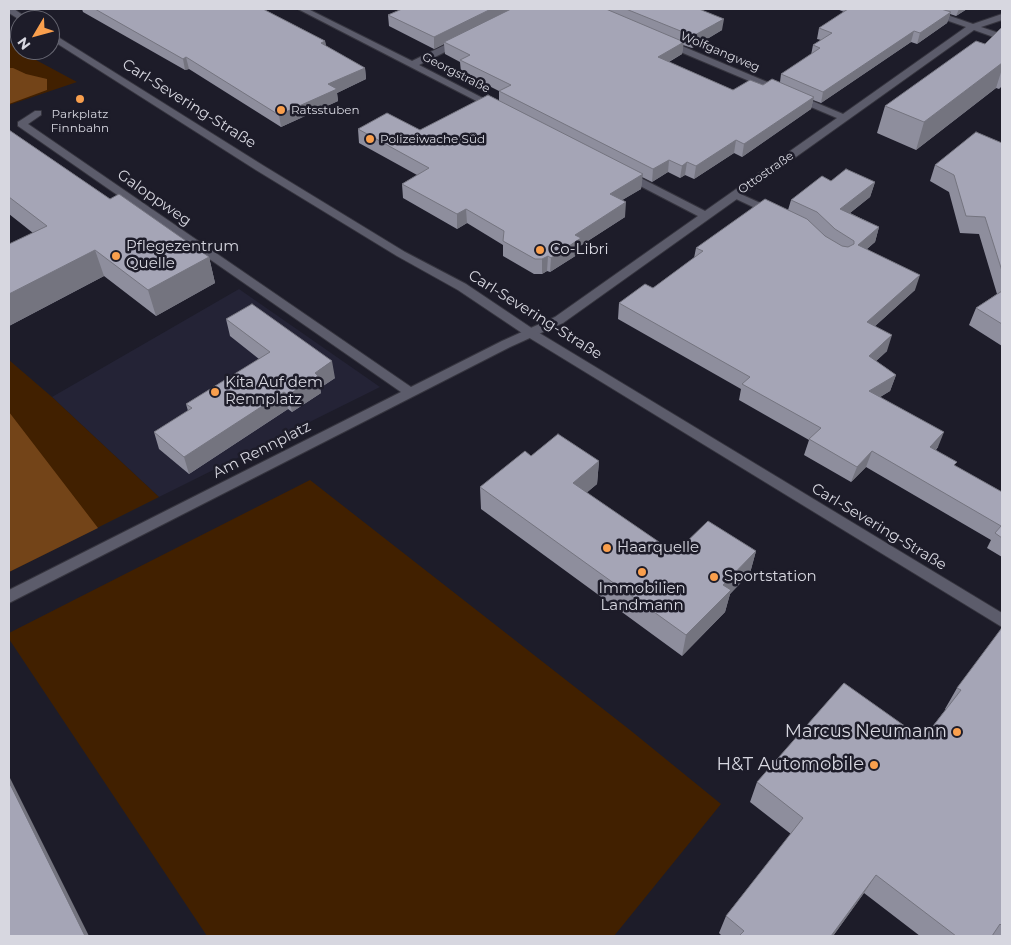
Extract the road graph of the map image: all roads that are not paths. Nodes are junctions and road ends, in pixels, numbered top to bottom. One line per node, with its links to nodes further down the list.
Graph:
1 (302, 9): 9 (street, Georgstraße)
2 (923, 9): 4 (street)
3 (1002, 17): 4 (street, Ottostraße)
4 (972, 27): 6 (street); 12 (street, Ottostraße)
5 (473, 34): 9 (street)
6 (1002, 37)
7 (659, 40): 12 (street, Wolfgangweg)
8 (60, 41): 17 (street, Carl-Severing-Straße)
9 (412, 64): 11 (street, Georgstraße)
10 (38, 113): 18 (street, Galoppweg)
11 (507, 114)
12 (844, 118): 14 (street, Ottostraße)
13 (619, 172): 15 (street)
14 (736, 194): 15 (street, Ottostraße); 16 (street)
15 (706, 216): 17 (street, Ottostraße)
16 (788, 220)
17 (532, 334): 18 (street, Am Rennplatz); 20 (street, Carl-Severing-Straße)
18 (411, 393): 19 (street, Am Rennplatz)
19 (9, 597)
20 (1002, 621)

